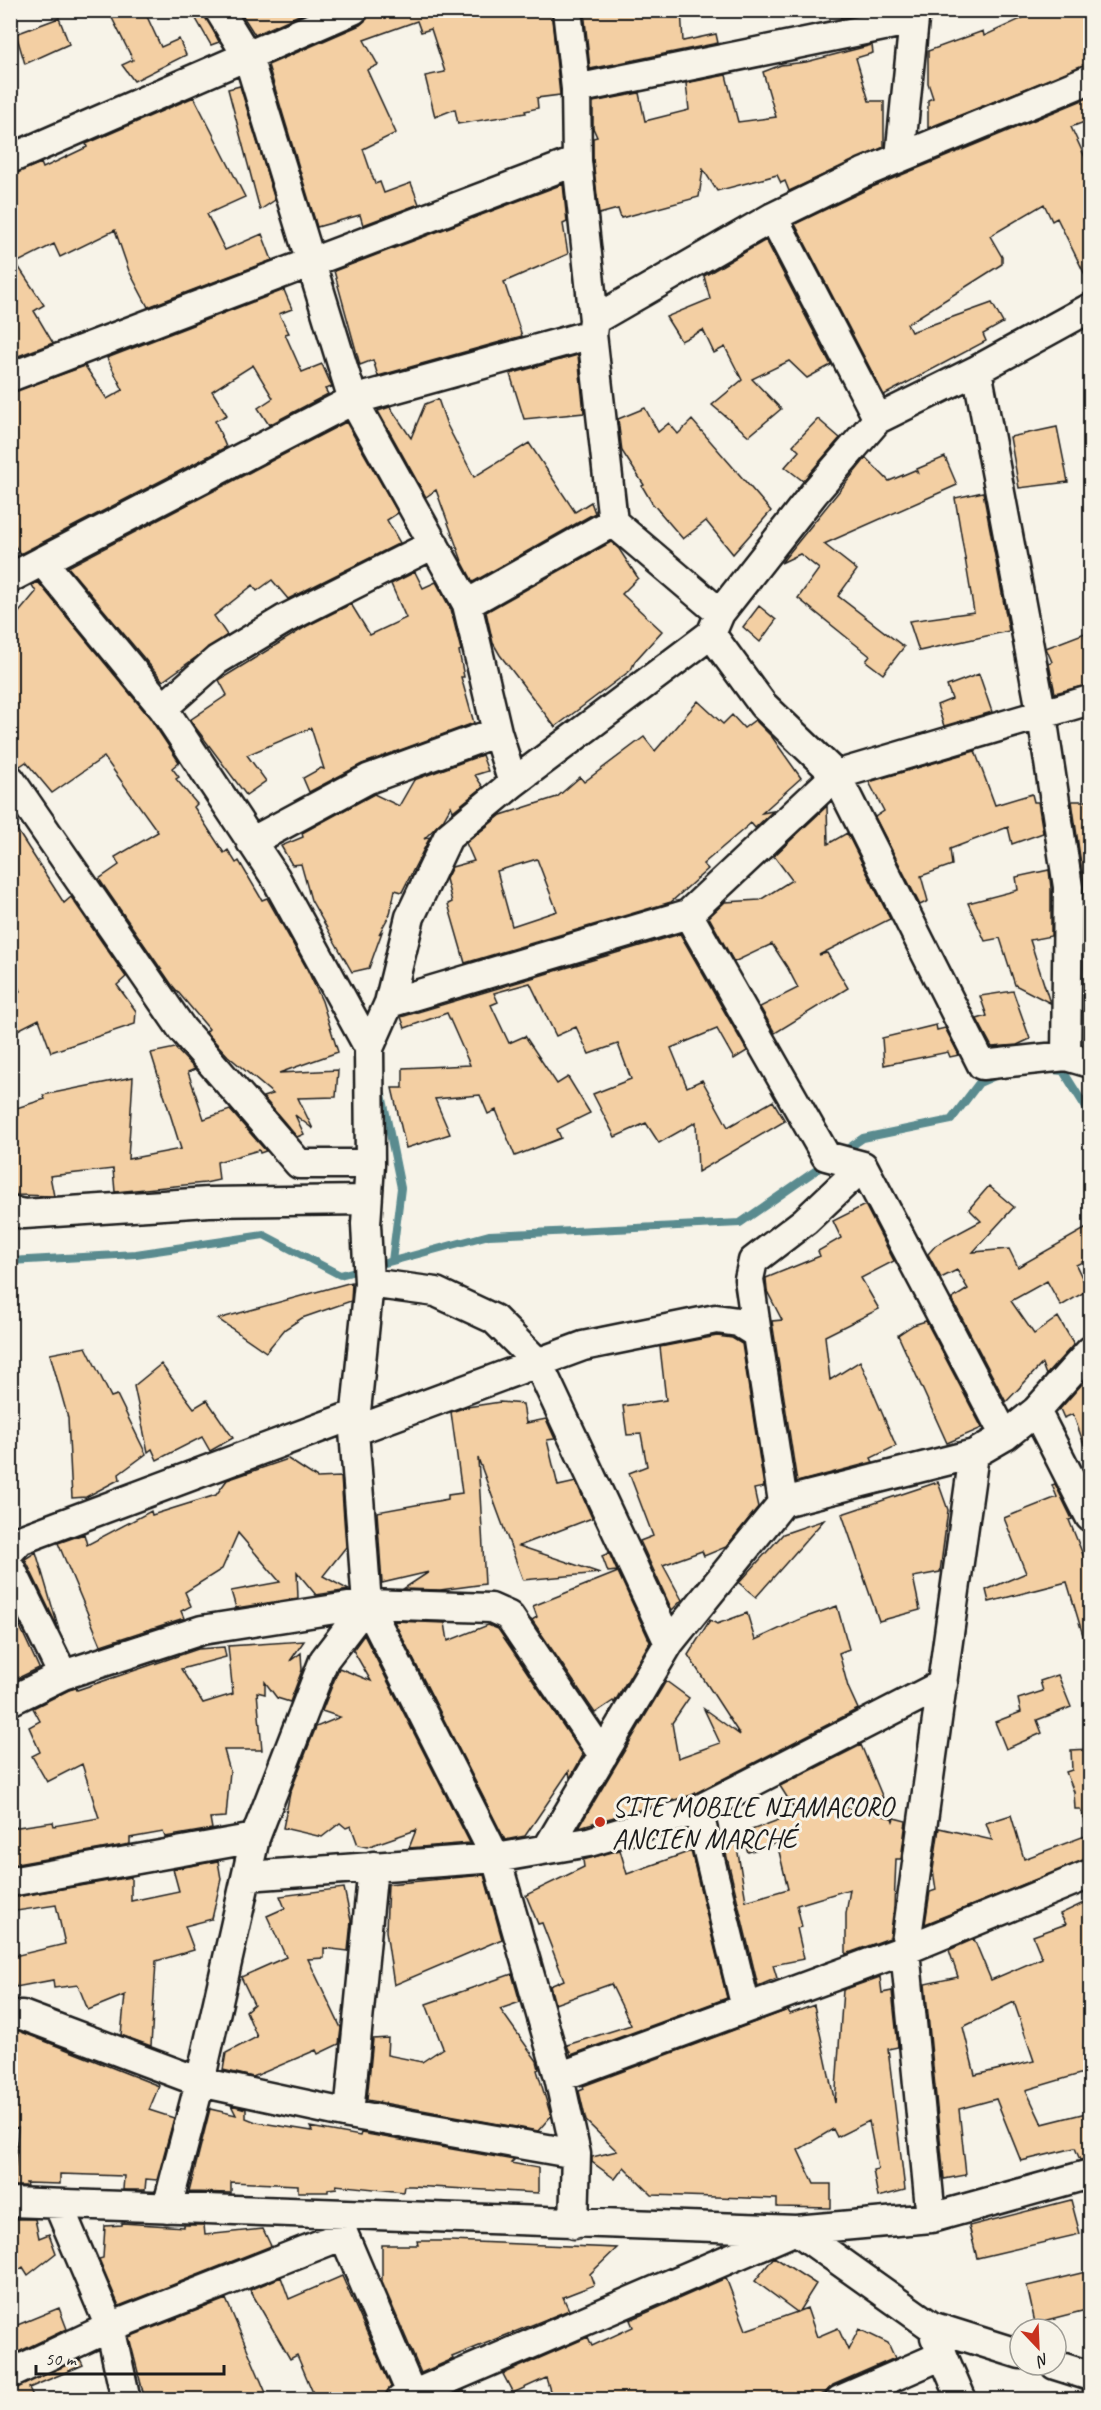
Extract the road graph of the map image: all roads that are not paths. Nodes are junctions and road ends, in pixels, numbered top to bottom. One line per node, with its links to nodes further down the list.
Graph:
1 (219, 10): 5 (street)
2 (353, 10): 5 (street)
3 (567, 10): 7 (street)
4 (914, 15): 7 (street); 9 (street)
5 (248, 57): 8 (street); 12 (street)
6 (1090, 79): 9 (street)
7 (576, 89): 10 (street)
8 (12, 154)
9 (900, 157): 11 (street)
10 (577, 161): 12 (street); 14 (street)
11 (773, 217): 14 (street); 18 (street)
12 (311, 264): 16 (street); 17 (street)
13 (1090, 308): 15 (street)
14 (593, 327): 17 (street); 19 (street)
15 (976, 370): 18 (street); 27 (street)
16 (10, 377)
17 (353, 400): 20 (street); 21 (street)
18 (878, 419): 24 (street)
19 (613, 522): 23 (street); 24 (street)
20 (434, 544): 23 (street); 26 (street)
21 (42, 561): 22 (street); 26 (street)
22 (10, 578)
23 (467, 604): 28 (street)
24 (716, 624): 29 (street); 31 (street)
25 (1090, 700): 27 (street)
26 (163, 708): 32 (street)
27 (1042, 716): 29 (street); 33 (street)
28 (497, 732): 31 (street); 32 (street)
29 (836, 775): 34 (street); 37 (street)
30 (10, 779): 38 (street)
31 (513, 783): 35 (street)
32 (251, 842): 36 (street)
33 (1079, 883): 37 (street)
34 (688, 914): 35 (street); 39 (street)
35 (388, 1003): 36 (street)
36 (369, 1048): 38 (street)
37 (1078, 1060)
38 (370, 1164): 41 (street)
39 (863, 1166): 43 (street); 48 (street)
40 (10, 1211): 41 (street)
41 (367, 1212): 42 (street)
42 (369, 1283): 45 (street); 47 (street)
43 (757, 1334): 45 (street); 50 (street)
44 (1090, 1351): 46 (street)
45 (538, 1363): 47 (street); 55 (street)
46 (1036, 1411): 48 (street); 51 (street)
47 (354, 1423): 52 (street); 54 (street)
48 (1005, 1436): 49 (street)
49 (974, 1454): 50 (street); 57 (street)
50 (783, 1502): 55 (street)
51 (1090, 1517)
52 (10, 1551)
53 (10, 1567): 56 (street)
54 (367, 1604): 56 (street); 59 (street); 61 (street); 63 (street)
55 (669, 1643): 59 (street)
56 (63, 1675): 58 (street)
57 (943, 1684): 60 (street); 68 (street)
58 (10, 1701)
59 (603, 1755): 62 (street)
60 (698, 1810): 62 (street); 69 (street)
61 (255, 1838): 66 (street); 67 (street)
62 (547, 1849): 63 (street)
63 (496, 1858): 64 (street); 71 (street)
64 (373, 1866): 66 (street); 73 (street)
65 (1090, 1874): 68 (street)
66 (248, 1876): 72 (street)
67 (10, 1882)
68 (905, 1950): 69 (street); 79 (street)
69 (746, 2008): 71 (street)
70 (14, 2009): 72 (street)
71 (559, 2077): 74 (street)
72 (200, 2082): 73 (street); 78 (street)
73 (349, 2114): 74 (street)
74 (576, 2154): 80 (street)
75 (1090, 2174): 79 (street)
76 (10, 2202): 77 (street)
77 (58, 2204): 78 (street); 84 (street)
78 (168, 2208): 81 (street)
79 (931, 2218): 82 (street)
80 (574, 2224): 81 (street); 82 (street)
81 (340, 2225): 84 (street); 90 (street)
82 (796, 2230): 83 (street); 90 (street)
83 (931, 2326): 85 (street); 86 (street)
84 (110, 2327): 88 (street); 91 (street)
85 (1008, 2350)
86 (943, 2355): 92 (street); 93 (street)
87 (1068, 2369): 89 (street)
88 (10, 2374)
89 (1090, 2376)
90 (408, 2398)
91 (126, 2400)
92 (840, 2400)
93 (962, 2400)

